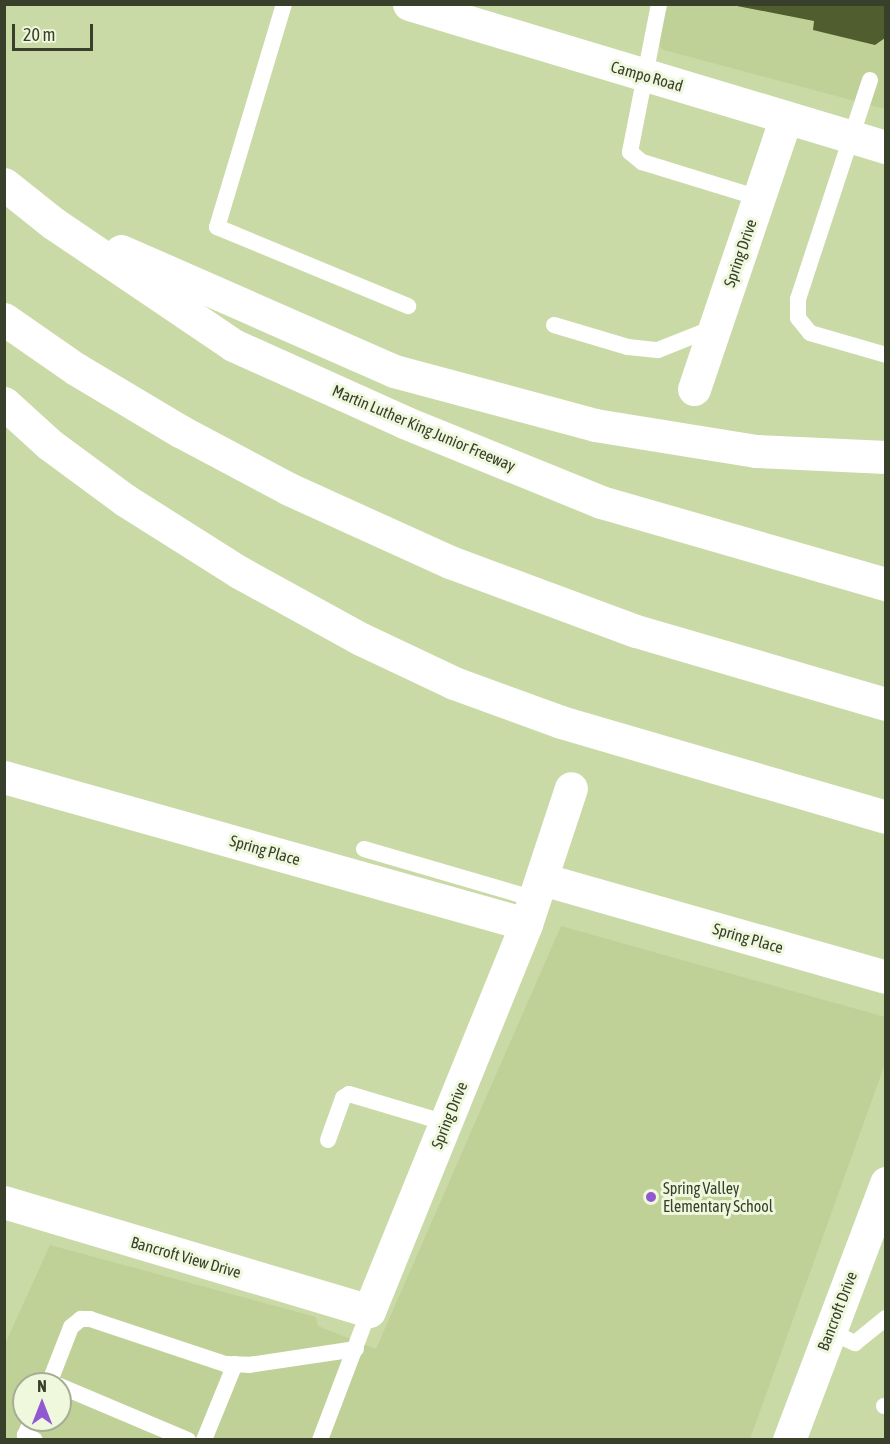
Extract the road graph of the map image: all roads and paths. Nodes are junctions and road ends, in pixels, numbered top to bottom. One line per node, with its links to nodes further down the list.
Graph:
1 (284, 4): 12 (lane)
2 (410, 4): 4 (main road, Campo Road)
3 (659, 4): 4 (lane)
4 (646, 77): 6 (main road, Campo Road); 10 (lane)
5 (870, 80): 7 (lane)
6 (786, 117): 7 (main road, Campo Road); 10 (main road, Spring Drive)
7 (853, 137): 8 (main road, Campo Road); 16 (lane)
8 (885, 147)
9 (4, 184): 11 (main road, Martin Luther King Junior Freeway)
10 (759, 198): 15 (main road, Spring Drive)
11 (53, 223): 19 (main road); 20 (main road, Martin Luther King Junior Freeway)
12 (408, 306)
13 (4, 319): 21 (main road)
14 (554, 325): 15 (lane)
15 (715, 327): 17 (main road, Spring Drive)
16 (885, 355)
17 (694, 389)
18 (4, 403): 24 (main road)
19 (885, 457)
20 (885, 584)
21 (885, 704)
22 (4, 777): 26 (main road, Spring Place)
23 (571, 788): 26 (main road, Spring Drive)
24 (885, 817)
25 (364, 849): 26 (lane)
26 (534, 901): 27 (main road, Spring Place); 28 (main road, Spring Drive)
27 (885, 977)
28 (446, 1123): 29 (lane); 32 (main road, Spring Drive)
29 (328, 1140)
30 (885, 1183): 34 (main road, Bancroft Drive)
31 (8, 1205): 32 (main road, Bancroft View Drive)
32 (369, 1311): 35 (lane, Spring Drive)
33 (885, 1318): 34 (lane)
34 (829, 1331): 39 (main road, Bancroft Drive)
35 (356, 1349): 36 (lane); 42 (lane, Spring Drive)
36 (235, 1364): 37 (lane); 41 (lane)
37 (58, 1372)
38 (72, 1392): 40 (lane)
39 (791, 1439)
40 (188, 1440)
41 (204, 1440)
42 (320, 1440)

